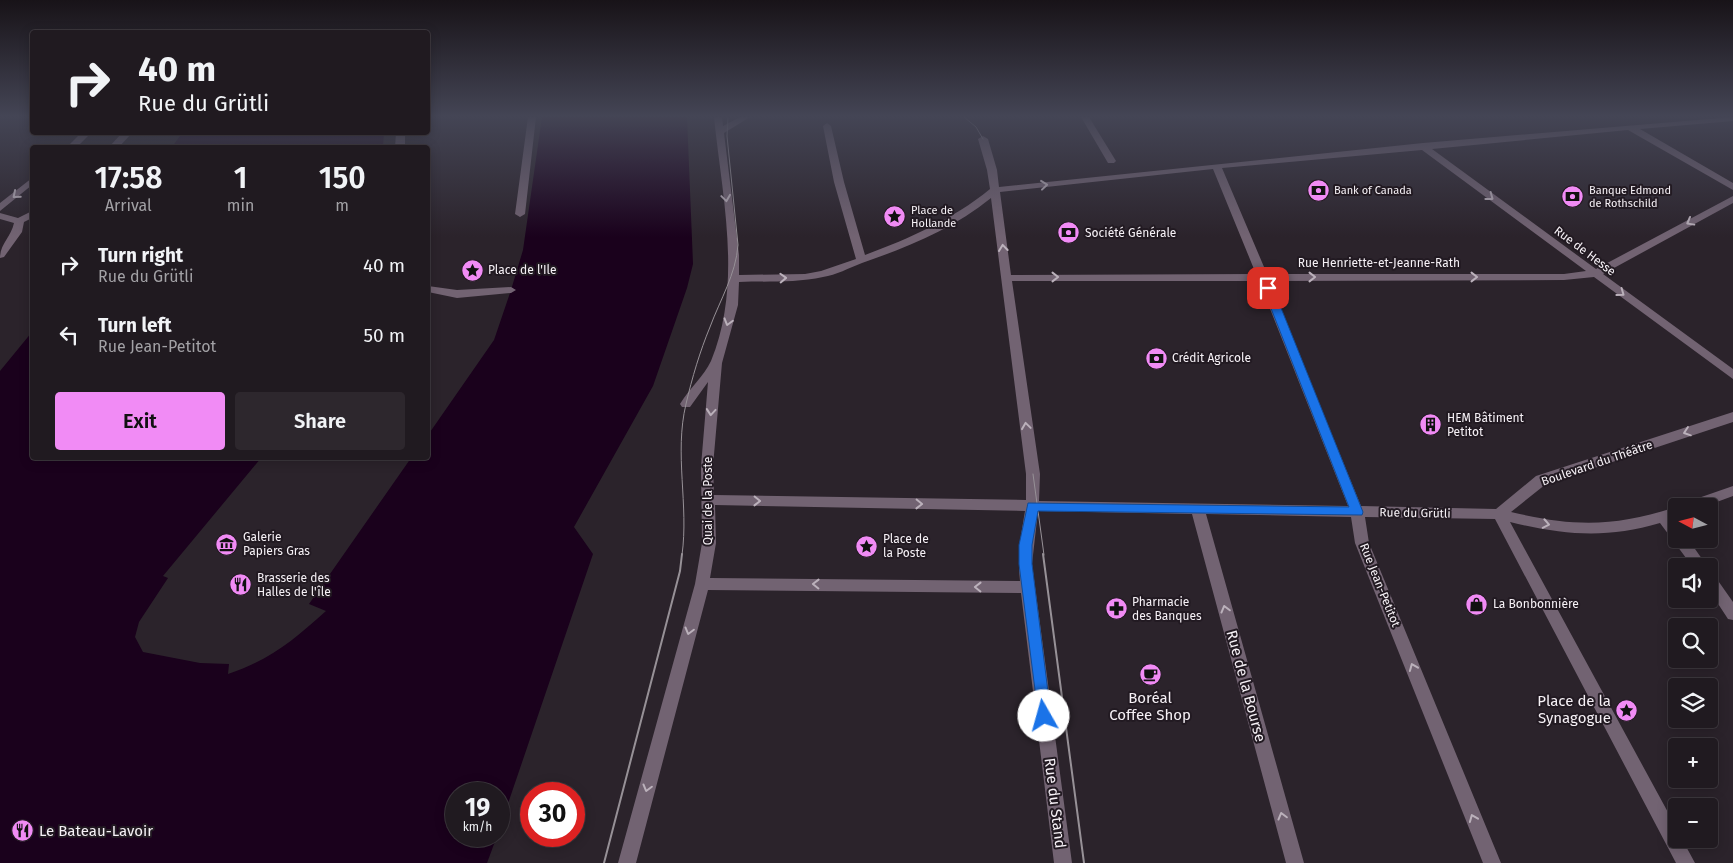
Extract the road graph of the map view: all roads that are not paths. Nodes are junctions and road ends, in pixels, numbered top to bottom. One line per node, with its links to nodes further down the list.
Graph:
1 (527, 157): 16 (street)
2 (722, 157): 25 (street, Quai de la Poste, one-way to 25)
3 (834, 157): 21 (street)
4 (988, 157): 13 (street, Rue du Stand)
5 (1109, 157): 9 (street)
6 (1306, 157): 10 (street)
7 (1438, 157): 22 (street, Rue de Hesse, one-way to 22)
8 (1682, 157): 12 (street)
9 (1111, 161)
10 (1216, 166): 13 (street, one-way to 10); 23 (street, Rue Jean-Petitot)
11 (30, 183): 15 (street, one-way to 15)
12 (1733, 187)
13 (995, 190): 21 (street); 24 (street, Rue du Stand, one-way to 13)
14 (1733, 199): 22 (street, Rue Henriette-et-Jeanne-Rath, one-way to 22)
15 (0, 208)
16 (520, 214)
17 (30, 215): 19 (street)
18 (0, 216): 19 (street)
19 (19, 221): 20 (street)
20 (0, 254)
21 (862, 260): 25 (street, one-way to 21)
22 (1594, 274): 23 (street, Rue Henriette-et-Jeanne-Rath, one-way to 22); 29 (street, Rue de Hesse, one-way to 29)
23 (1263, 277): 24 (street, Rue Henriette-et-Jeanne-Rath, one-way to 23); 37 (street, Rue Jean-Petitot)
24 (1007, 278): 35 (street, Rue du Stand, one-way to 24)
25 (734, 279): 28 (street, Quai de la Poste, one-way to 28)
26 (430, 289): 27 (street)
27 (511, 290)
28 (716, 364): 30 (street); 34 (street, Quai de la Poste, one-way to 34)
29 (1733, 375)
30 (686, 404)
31 (1733, 416): 38 (street, Boulevard du Théâtre, one-way to 38)
32 (1733, 490): 33 (street)
33 (1712, 498)
34 (708, 500): 35 (street, one-way to 35); 40 (street, Quai de la Poste)
35 (1032, 506): 36 (street, Rue du Grütli); 41 (street, Rue du Stand)
36 (1198, 510): 37 (street, Rue du Grütli); 46 (street, Rue de la Bourse, one-way to 36)
37 (1357, 512): 38 (street, Rue du Grütli); 47 (street, Rue Jean-Petitot, one-way to 37)
38 (1499, 514): 39 (street, one-way to 39); 48 (street)
39 (1668, 516)
40 (702, 584): 41 (street, one-way to 40); 44 (street, Quai de la Poste, one-way to 44)
41 (1027, 587): 45 (street, Rue du Stand)
42 (1718, 592): 43 (street)
43 (1733, 614)
44 (627, 863)
45 (1063, 863)
46 (1295, 863)
47 (1492, 863)
48 (1686, 863)

